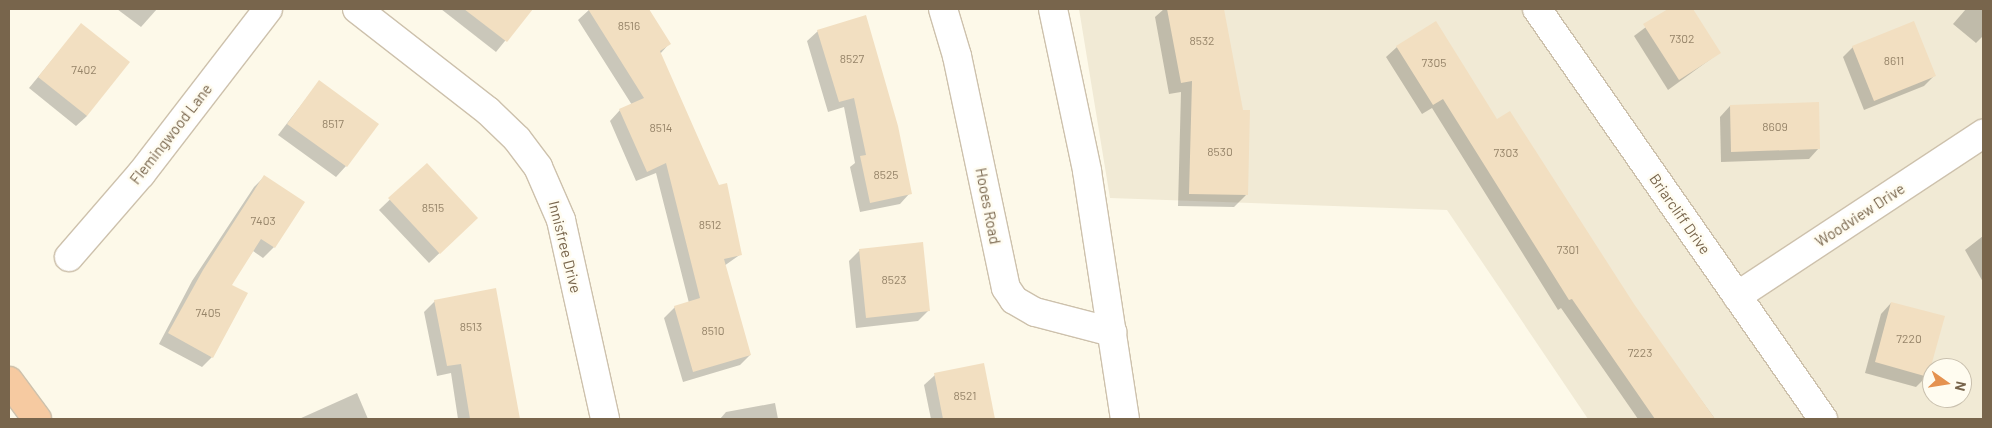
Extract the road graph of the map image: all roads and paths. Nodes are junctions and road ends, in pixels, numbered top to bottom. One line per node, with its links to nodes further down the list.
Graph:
1 (268, 9): 7 (street, Flemingwood Lane)
2 (356, 9): 12 (street, Innisfree Drive)
3 (944, 9): 9 (street, Hooes Road)
4 (1053, 9): 9 (street)
5 (1537, 9): 8 (street, Briarcliff Drive)
6 (1983, 134): 8 (street, Woodview Drive)
7 (70, 257)
8 (1738, 296): 14 (street, Briarcliff Drive)
9 (1112, 332): 13 (street)
10 (9, 381): 11 (highway)
11 (37, 419)
12 (605, 419)
13 (1125, 419)
14 (1823, 419)

